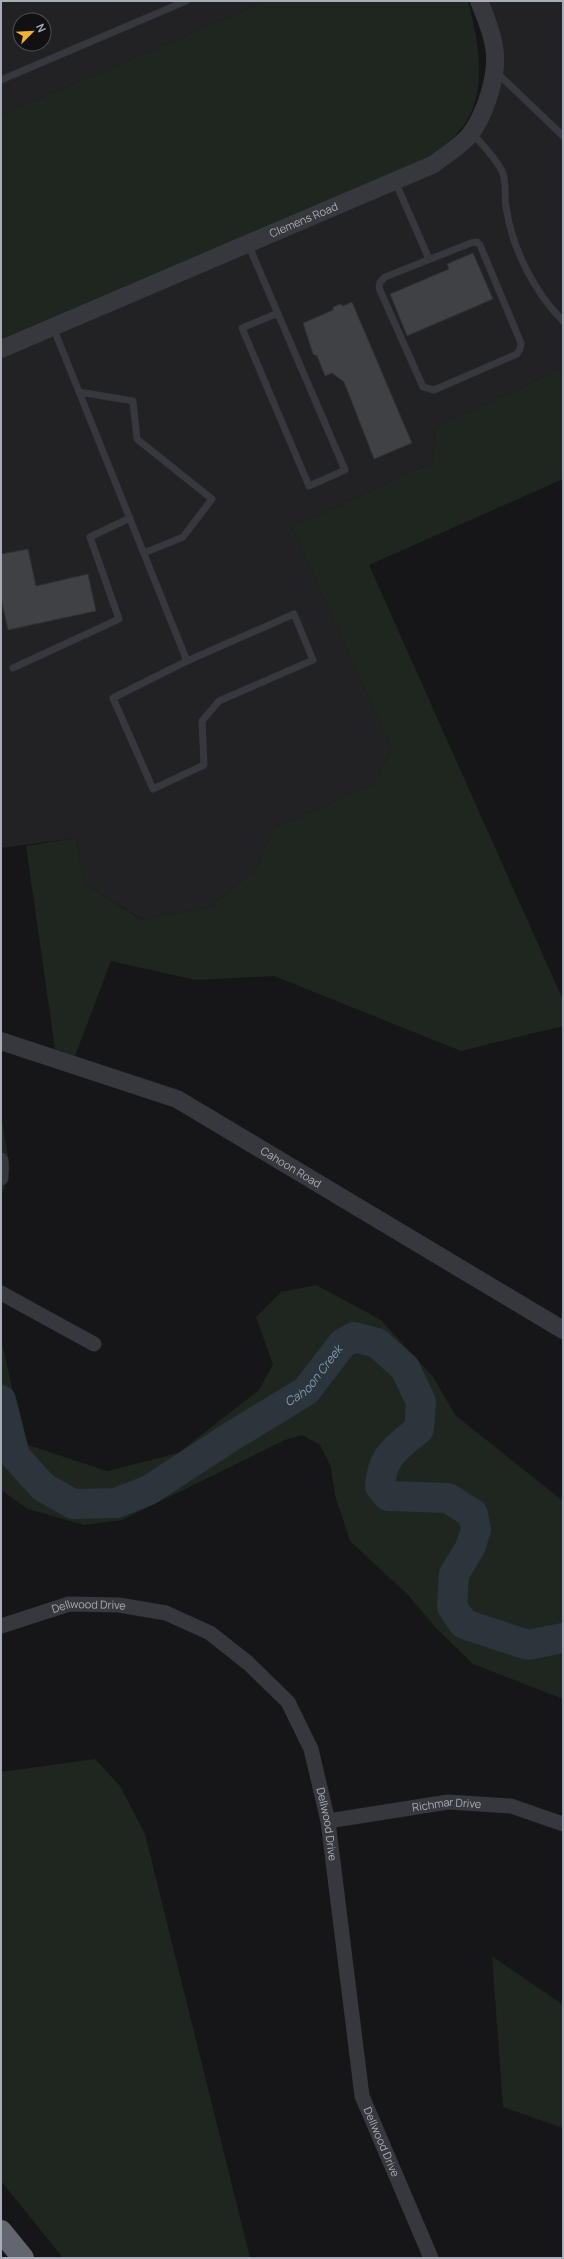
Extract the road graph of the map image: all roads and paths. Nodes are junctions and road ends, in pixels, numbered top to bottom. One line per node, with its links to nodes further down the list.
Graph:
1 (186, 1): 5 (lane)
2 (479, 1): 4 (street, Clemens Road)
3 (1, 70): 5 (lane)
4 (493, 70): 6 (street, Clemens Road); 7 (lane)
5 (3, 79)
6 (471, 132): 8 (street, Clemens Road); 12 (lane)
7 (563, 136)
8 (395, 181): 9 (street, Clemens Road); 10 (lane)
9 (248, 243): 11 (lane); 13 (street, Clemens Road)
10 (429, 259): 10 (lane)
11 (278, 313): 11 (lane)
12 (563, 321)
13 (53, 326): 14 (street, Clemens Road); 15 (lane)
14 (1, 349)
15 (79, 392): 16 (lane); 17 (lane)
16 (130, 518): 17 (lane); 19 (lane)
17 (144, 553): 18 (lane)
18 (187, 662): 18 (lane)
19 (13, 668)
20 (1, 1041): 24 (street, Cahoon Road)
21 (1, 1160): 22 (street)
22 (1, 1178)
23 (1, 1293): 25 (street)
24 (563, 1330)
25 (94, 1344)
26 (1, 1626): 27 (street, Dellwood Drive)
27 (328, 1821): 28 (street, Richmar Drive); 31 (street, Dellwood Drive)
28 (563, 1824)
29 (1, 2231): 30 (highway)
30 (23, 2258)
31 (431, 2258)

